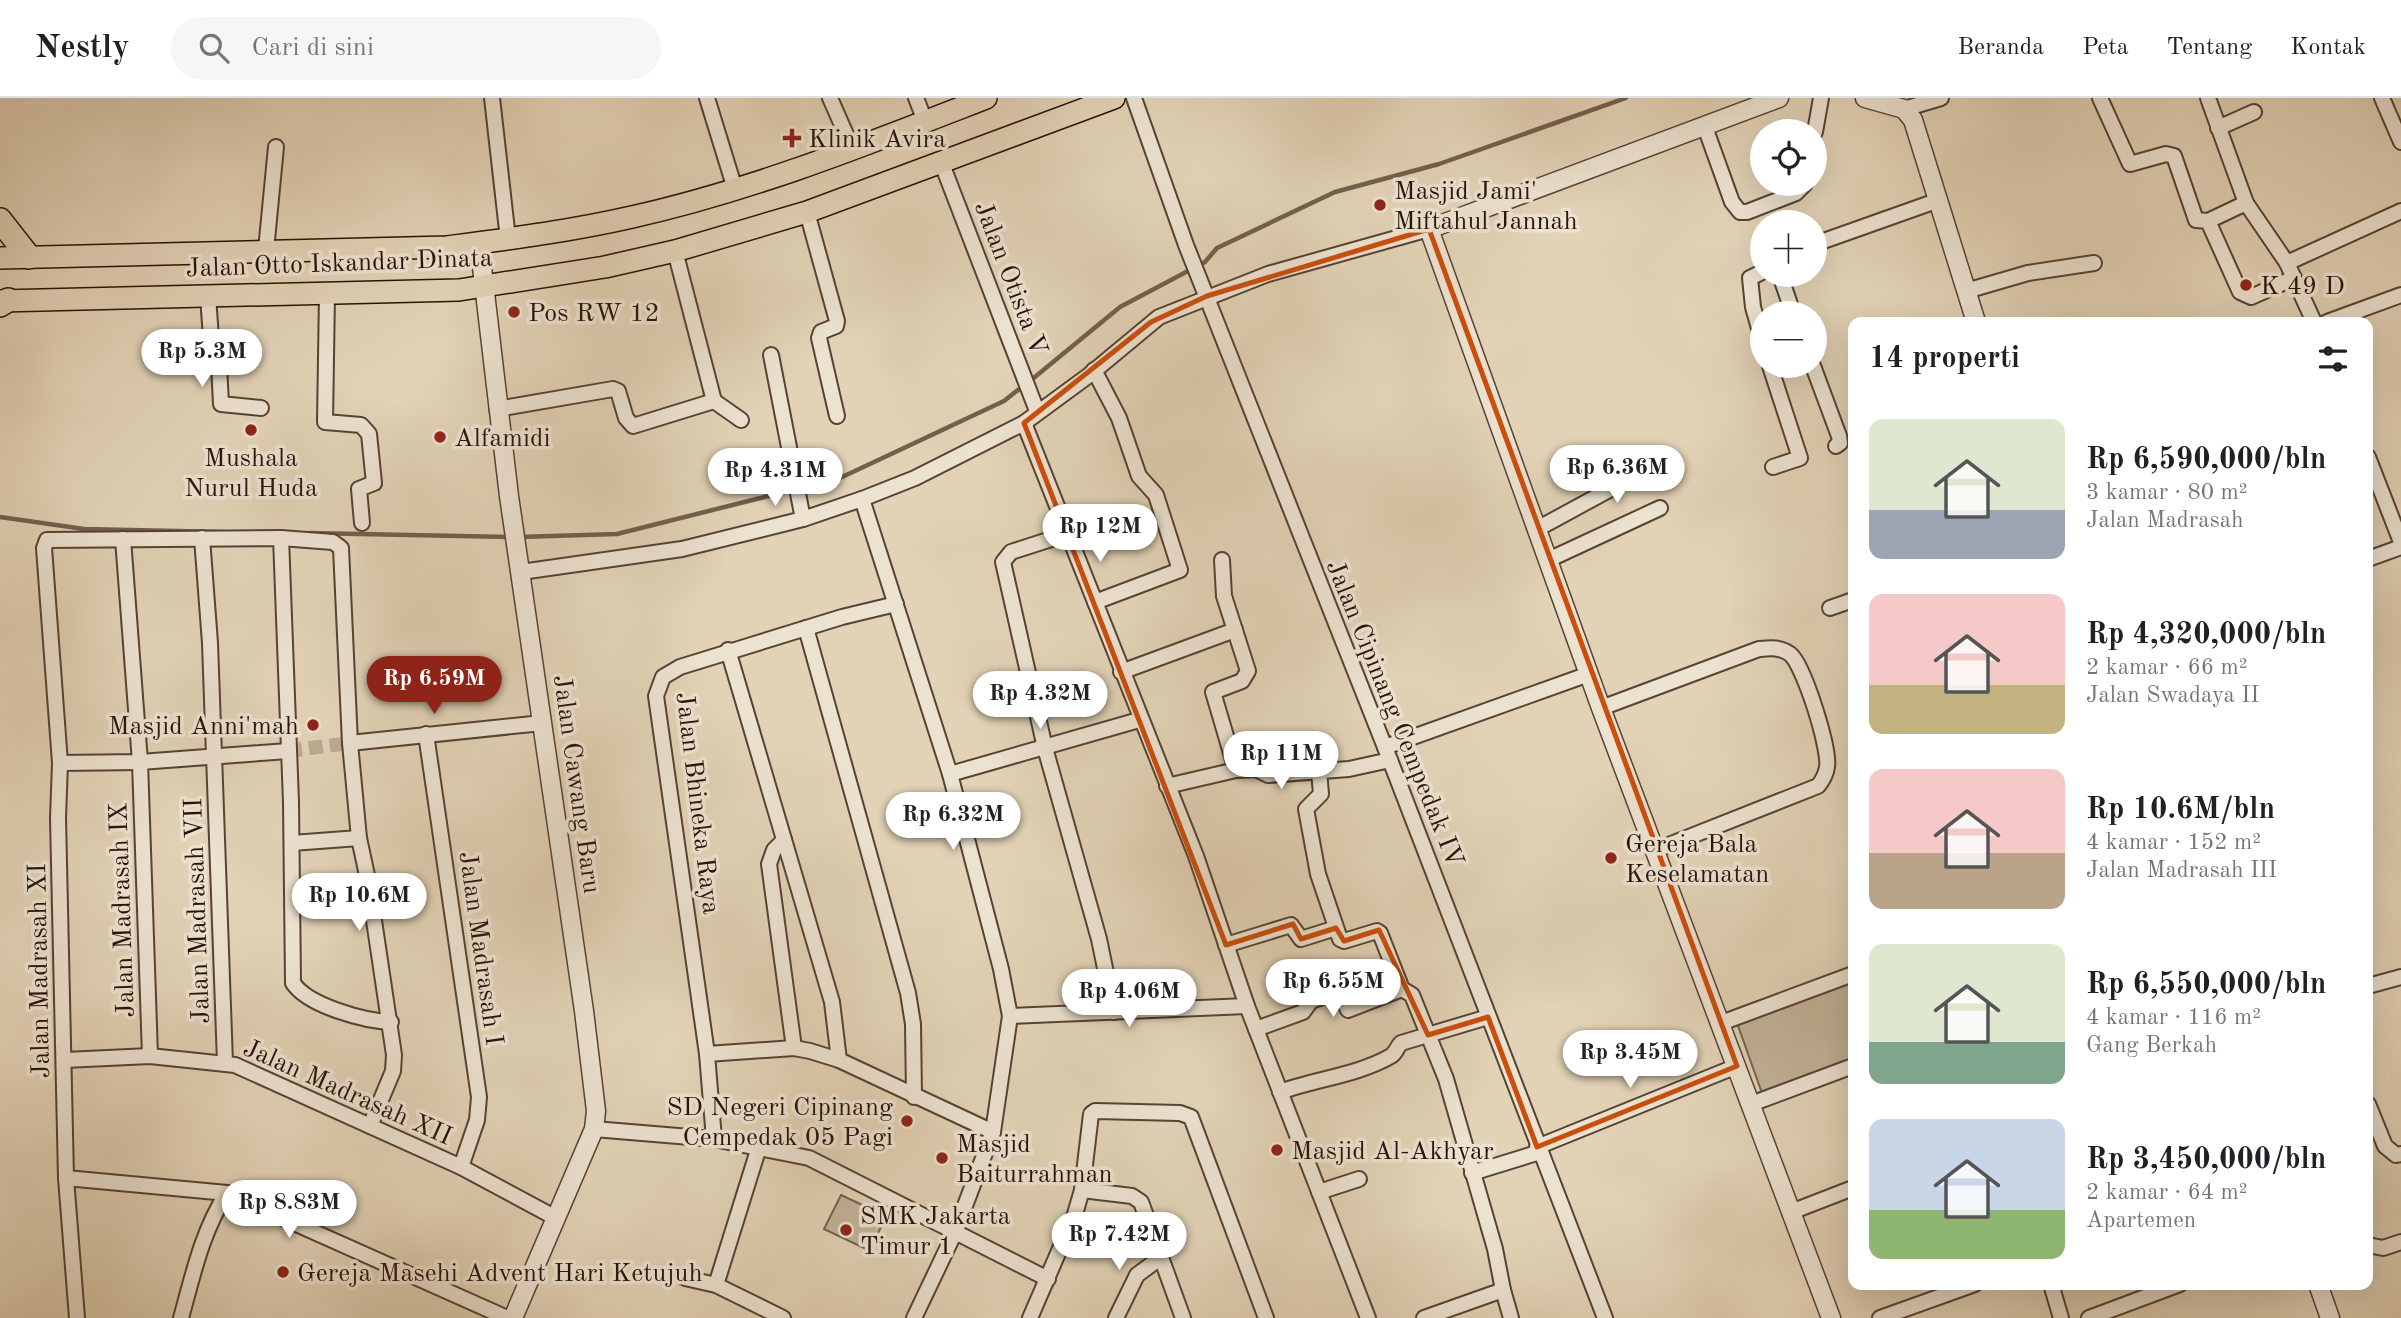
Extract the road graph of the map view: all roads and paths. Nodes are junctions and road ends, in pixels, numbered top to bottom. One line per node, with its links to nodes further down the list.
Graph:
1 (492, 98): 34 (street)
2 (707, 98): 25 (street)
3 (830, 98): 23 (street)
4 (916, 98): 18 (street)
5 (986, 98): 18 (main road, Jalan Otto Iskandar Dinata)
6 (1114, 98): 24 (main road, Jalan Otto Iskandar Dinata)
7 (1135, 98): 49 (street, Jalan Cipinang Cempedak IV)
8 (1779, 98): 19 (street)
9 (1821, 98): 17 (street)
10 (1865, 98): 15 (street)
11 (1941, 98): 15 (street)
12 (2100, 98): 32 (street)
13 (2208, 98): 20 (street)
14 (2382, 98): 21 (street)
15 (1904, 108): 27 (street)
16 (2253, 112): 20 (street)
17 (1817, 119)
18 (925, 121): 23 (main road, Jalan Otto Iskandar Dinata)
19 (1705, 127): 26 (street); 33 (street)
20 (2218, 128): 28 (street)
21 (2401, 140)
22 (276, 148): 37 (street)
23 (852, 148): 25 (main road, Jalan Otto Iskandar Dinata)
24 (942, 163): 30 (main road, Jalan Otto Iskandar Dinata); 61 (street, Jalan Otista V)
25 (735, 189): 34 (main road, Jalan Otto Iskandar Dinata)
26 (1788, 196)
27 (1939, 200): 35 (street); 45 (street)
28 (2246, 203): 32 (street); 41 (street)
29 (2401, 211): 41 (street)
30 (807, 212): 38 (main road, Jalan Otto Iskandar Dinata); 62 (street)
31 (0, 220): 39 (highway)
32 (2208, 221): 43 (street)
33 (1429, 229): 49 (street); 73 (street)
34 (508, 239): 36 (main road, Jalan Otto Iskandar Dinata)
35 (1827, 240)
36 (479, 242): 37 (main road, Jalan Otto Iskandar Dinata); 44 (street, Jalan Cawang Baru)
37 (266, 250): 39 (main road, Jalan Otto Iskandar Dinata)
38 (675, 251): 44 (main road, Jalan Otto Iskandar Dinata); 58 (street)
39 (29, 257): 40 (main road, Jalan Otto Iskandar Dinata)
40 (0, 258)
41 (2287, 262): 43 (street)
42 (2094, 263): 45 (street)
43 (2294, 278): 52 (street)
44 (482, 287): 46 (main road, Jalan Otto Iskandar Dinata); 60 (street, Jalan Cawang Baru)
45 (1966, 291): 51 (street)
46 (327, 294): 48 (main road, Jalan Otto Iskandar Dinata); 72 (street)
47 (2401, 295): 53 (street)
48 (208, 296): 50 (main road, Jalan Otto Iskandar Dinata); 59 (street)
49 (1207, 296): 55 (street); 99 (street, Jalan Cipinang Cempedak IV)
50 (3, 302)
51 (1974, 317)
52 (2312, 317)
53 (2341, 317)
54 (771, 355): 71 (street)
55 (1094, 370): 61 (street); 83 (street)
56 (1774, 378): 67 (street)
57 (1817, 378): 65 (street)
58 (714, 401): 60 (street); 63 (street)
59 (261, 408)
60 (497, 409): 82 (street, Jalan Cawang Baru)
61 (1037, 411): 64 (street)
62 (837, 416)
63 (741, 420)
64 (1024, 423): 69 (street); 74 (street)
65 (1836, 446)
66 (1666, 459): 73 (street)
67 (1773, 467)
68 (2373, 487): 78 (street)
69 (862, 499): 71 (street); 85 (street)
70 (1660, 508): 81 (street)
71 (803, 520): 82 (street)
72 (362, 523)
73 (1537, 529): 81 (street)
74 (1070, 533): 83 (street); 97 (street)
75 (202, 538): 76 (street); 77 (street); 100 (street, Jalan Madrasah VII)
76 (281, 538): 96 (street); 98 (street)
77 (123, 539): 101 (street, Jalan Madrasah IX); 102 (street, Jalan Madrasah XI)
78 (2401, 544): 79 (street)
79 (2373, 557)
80 (1222, 560): 88 (street)
81 (1548, 560): 91 (street)
82 (521, 572): 94 (street, Jalan Cawang Baru)
83 (1095, 602): 90 (street)
84 (1848, 602): 86 (street)
85 (896, 604): 87 (street, Jalan Bhineka Raya); 105 (street)
86 (1830, 608)
87 (806, 628): 89 (street, Jalan Bhineka Raya); 134 (street)
88 (1235, 630): 90 (street); 103 (street)
89 (728, 650): 108 (street); 126 (street, Jalan Bhineka Raya)
90 (1121, 672): 93 (street)
91 (1589, 674): 92 (street); 99 (street)
92 (1601, 708): 110 (street); 110 (street)
93 (1139, 720): 97 (street); 106 (street)
94 (542, 723): 95 (street); 138 (street, Jalan Cawang Baru)
95 (426, 734): 96 (street); 144 (street, Jalan Madrasah I)
96 (350, 743): 107 (street)
97 (1045, 748): 105 (street); 118 (street)
98 (288, 751): 100 (street); 109 (street)
99 (1387, 753): 104 (street); 120 (street, Jalan Cipinang Cempedak IV)
100 (215, 757): 101 (street); 130 (street, Jalan Madrasah VII)
101 (140, 762): 102 (street); 127 (street, Jalan Madrasah IX)
102 (60, 763): 128 (street, Jalan Madrasah XI)
103 (1236, 770): 104 (street); 106 (street)
104 (1319, 771): 111 (street)
105 (950, 774): 119 (street)
106 (1167, 786): 112 (street)
107 (359, 838): 109 (street); 121 (street)
108 (784, 840): 125 (street); 129 (street)
109 (292, 843): 121 (street)
110 (1656, 850): 122 (street)
111 (1336, 928): 112 (street); 116 (street)
112 (1226, 945): 117 (street)
113 (1848, 976): 122 (street)
114 (2401, 977): 115 (street)
115 (2373, 985)
116 (1402, 989): 123 (street); 124 (street)
117 (1247, 1006): 118 (street); 123 (street)
118 (1114, 1012): 119 (street)
119 (1010, 1016): 139 (street)
120 (1488, 1017): 124 (street); 142 (street, Jalan Cipinang Cempedak IV)
121 (391, 1022): 137 (street)
122 (1721, 1023): 131 (street)
123 (1256, 1028): 133 (street)
124 (1428, 1035): 133 (street); 145 (street)
125 (794, 1048): 126 (street); 129 (street)
126 (708, 1054): 140 (street, Jalan Bhineka Raya)
127 (150, 1056): 128 (street, Jalan Madrasah XII); 130 (street, Jalan Madrasah XII)
128 (65, 1060): 146 (street, Jalan Madrasah XI)
129 (839, 1060): 134 (street)
130 (225, 1063): 137 (street, Jalan Madrasah XII)
131 (1737, 1066): 135 (street); 142 (street)
132 (1848, 1068): 135 (street)
133 (1280, 1092): 150 (street)
134 (914, 1097): 139 (street)
135 (1751, 1104): 152 (street)
136 (2373, 1119): 143 (street)
137 (370, 1126): 144 (street, Jalan Madrasah XII)
138 (594, 1129): 140 (street); 153 (street, Jalan Cawang Baru)
139 (993, 1132): 154 (street)
140 (713, 1139): 141 (street)
141 (759, 1147): 154 (street); 160 (street)
142 (1539, 1150): 145 (street); 179 (street, Jalan Cipinang Cempedak IV)
143 (2401, 1154)
144 (461, 1167): 153 (street, Jalan Madrasah XII)
145 (1472, 1173): 161 (street)
146 (66, 1178): 151 (street); 166 (street, Jalan Madrasah XI)
147 (1359, 1179): 150 (street)
148 (1082, 1190): 157 (street); 159 (street); 175 (street)
149 (1848, 1190): 152 (street)
150 (1319, 1192): 176 (street)
151 (227, 1193): 167 (street); 168 (street)
152 (1791, 1212): 180 (street)
153 (556, 1218): 169 (street, Jalan Cawang Baru)
154 (955, 1232): 159 (street); 171 (street)
155 (2401, 1241): 156 (street)
156 (2373, 1246)
157 (1160, 1258): 173 (street); 174 (street)
158 (685, 1278): 160 (street)
159 (1048, 1279): 172 (street)
160 (716, 1285): 170 (street)
161 (1503, 1290): 177 (street); 178 (street)
162 (1958, 1290): 181 (street)
163 (2053, 1290): 182 (street)
164 (2164, 1290): 183 (street)
165 (2320, 1290): 184 (street)
166 (77, 1318)
167 (181, 1318)
168 (507, 1318)
169 (513, 1318)
170 (783, 1318)
171 (914, 1318)
172 (1030, 1318)
173 (1116, 1318)
174 (1183, 1318)
175 (1266, 1318)
176 (1368, 1318)
177 (1424, 1318)
178 (1511, 1318)
179 (1605, 1318)
180 (1831, 1318)
181 (1880, 1318)
182 (2062, 1318)
183 (2089, 1318)
184 (2330, 1318)

